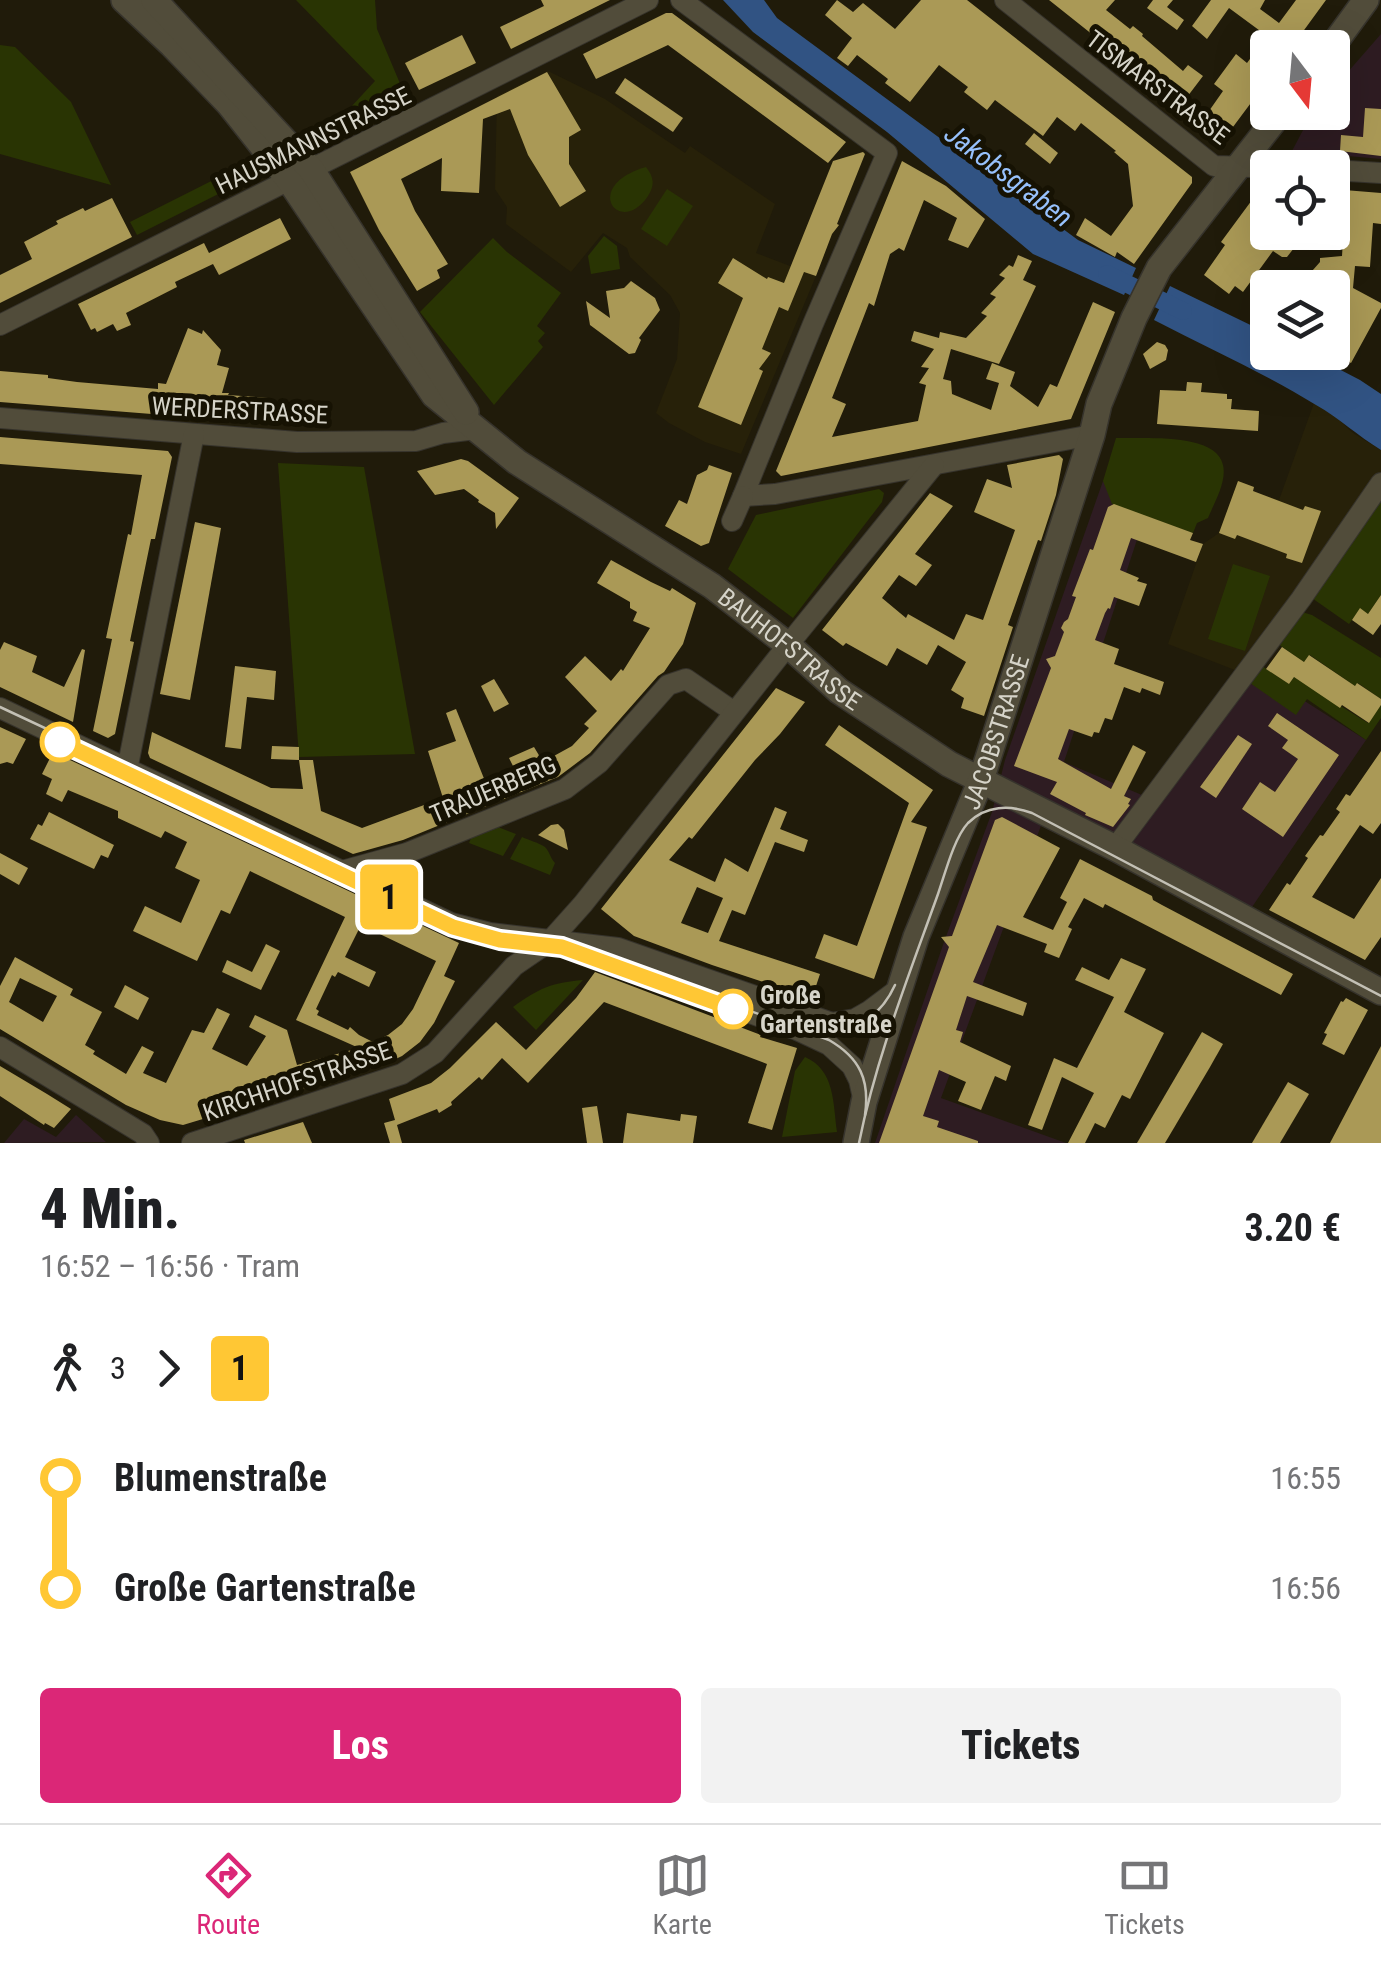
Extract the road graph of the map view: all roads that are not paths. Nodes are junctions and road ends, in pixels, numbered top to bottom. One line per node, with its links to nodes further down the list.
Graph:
1 (124, 0): 13 (street, BAUHOFSTRASSE)
2 (154, 0): 13 (street, BAUHOFSTRASSE)
3 (648, 0): 13 (street, HAUSMANNSTRASSE)
4 (680, 0): 21 (street)
5 (1005, 0): 9 (street, TISMARSTRASSE)
6 (1366, 0): 7 (street)
7 (1344, 30)
8 (1267, 130): 9 (street, JACOBSTRASSE)
9 (1238, 166): 10 (street, TISMARSTRASSE); 18 (street, JACOBSTRASSE)
10 (1250, 166)
11 (1350, 171): 12 (street)
12 (1381, 173)
13 (300, 174): 14 (street, HAUSMANNSTRASSE); 16 (street, BAUHOFSTRASSE)
14 (0, 324)
15 (0, 418): 17 (street, WERDERSTRASSE)
16 (476, 429): 17 (street, WERDERSTRASSE); 23 (street, BAUHOFSTRASSE)
17 (194, 434): 26 (street)
18 (1092, 436): 19 (street); 27 (street, JACOBSTRASSE)
19 (934, 465): 21 (street); 23 (street)
20 (1381, 484): 28 (street)
21 (743, 496): 22 (street)
22 (732, 522)
23 (788, 644): 25 (street); 27 (street, BAUHOFSTRASSE)
24 (0, 708): 26 (street)
25 (734, 712): 29 (street, TRAUERBERG); 30 (street)
26 (127, 770): 29 (street)
27 (981, 780): 28 (street, BAUHOFSTRASSE); 32 (street, JACOBSTRASSE)
28 (1115, 848): 33 (street, BAUHOFSTRASSE)
29 (342, 871): 30 (street)
30 (548, 942): 31 (street); 39 (street, KIRCHHOFSTRASSE)
31 (589, 945): 34 (street); 35 (street)
32 (900, 987): 34 (street); 37 (street, JACOBSTRASSE)
33 (1381, 992)
34 (829, 1022): 35 (street)
35 (797, 1030): 37 (street)
36 (0, 1047): 38 (street)
37 (864, 1102): 40 (street, JACOBSTRASSE)
38 (149, 1143)
39 (192, 1143)
40 (856, 1143)

